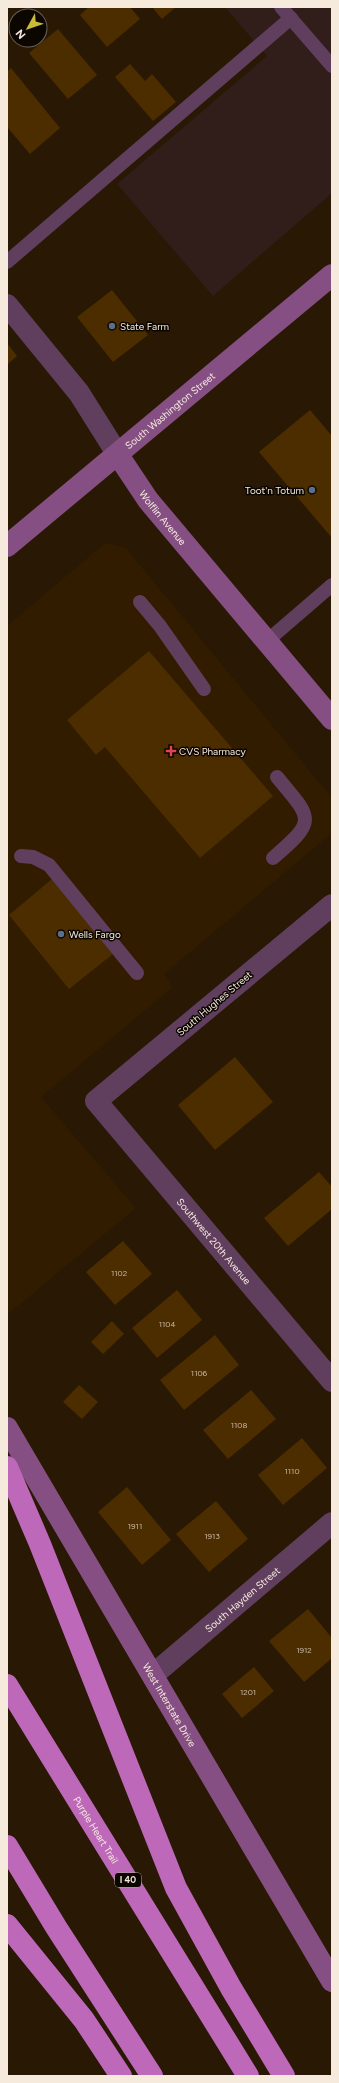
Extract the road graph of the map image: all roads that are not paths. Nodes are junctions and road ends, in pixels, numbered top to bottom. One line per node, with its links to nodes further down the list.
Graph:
1 (281, 7): 2 (lane)
2 (291, 18): 3 (lane); 4 (lane)
3 (332, 66)
4 (7, 262)
5 (332, 275): 7 (main road, South Washington Street)
6 (7, 305): 7 (street, Wolflin Avenue)
7 (118, 455): 8 (main road, South Washington Street); 11 (main road, Wolflin Avenue)
8 (7, 546)
9 (332, 585): 11 (lane)
10 (140, 602): 12 (lane)
11 (266, 641): 13 (main road, Wolflin Avenue)
12 (204, 690)
13 (332, 719)
14 (277, 777): 16 (lane)
15 (20, 856): 18 (lane)
16 (273, 858)
17 (332, 905): 19 (street, South Hughes Street)
18 (137, 973)
19 (96, 1101): 20 (street, Southwest 20th Avenue)
20 (332, 1381)
21 (7, 1428): 24 (main road, West Interstate Drive)
22 (7, 1467): 32 (highway)
23 (332, 1523): 24 (street, South Hayden Street)
24 (153, 1675): 28 (main road, West Interstate Drive)
25 (7, 1685): 31 (highway, Purple Heart Trail / I 40)
26 (7, 1846): 30 (highway)
27 (7, 1926): 29 (highway)
28 (332, 1981)
29 (120, 2076)
30 (152, 2076)
31 (248, 2076)
32 (284, 2076)

